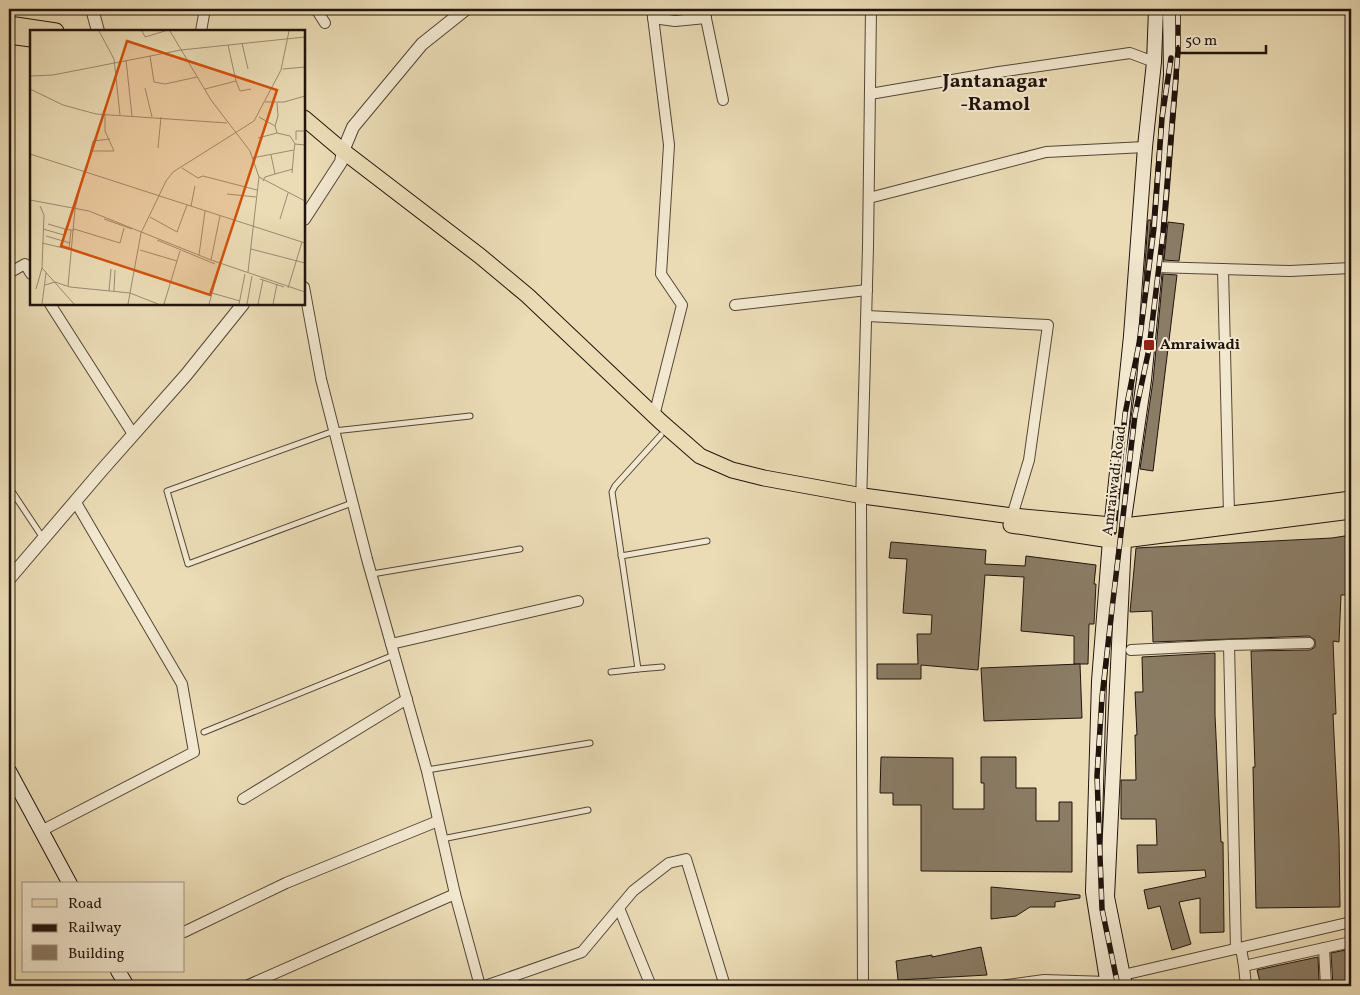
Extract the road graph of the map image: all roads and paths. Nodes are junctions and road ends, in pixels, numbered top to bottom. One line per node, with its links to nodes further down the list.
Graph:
1 (92, 9): 13 (street)
2 (205, 9): 14 (street)
3 (316, 9): 10 (street)
4 (871, 9): 18 (street)
5 (1156, 9): 17 (main road)
6 (1170, 9): 27 (main road, Amraiwadi Road)
7 (460, 11): 23 (street)
8 (652, 13): 9 (street); 38 (street)
9 (705, 14): 19 (street)
10 (325, 23)
11 (9, 24): 12 (main road)
12 (49, 30)
13 (98, 30)
14 (200, 30)
15 (9, 36): 16 (main road)
16 (30, 39)
17 (1154, 62): 18 (street); 22 (main road)
18 (870, 94): 24 (street)
19 (722, 100)
20 (305, 119): 23 (main road)
21 (305, 131): 23 (main road)
22 (1145, 146): 24 (street); 50 (main road)
23 (342, 157): 25 (street); 38 (main road); 41 (main road)
24 (869, 198): 31 (street)
25 (305, 217)
26 (28, 262): 30 (street)
27 (1155, 267): 29 (street); 50 (main road, Amraiwadi Road)
28 (1351, 268): 29 (street)
29 (1223, 269): 48 (street)
30 (9, 273)
31 (867, 290): 35 (street); 36 (street)
32 (305, 291): 39 (street)
33 (51, 305): 40 (street)
34 (241, 305): 40 (street)
35 (735, 305)
36 (867, 316): 45 (street); 49 (street)
37 (470, 416): 39 (lane)
38 (654, 416): 45 (main road)
39 (334, 431): 46 (street); 46 (lane)
40 (133, 434): 44 (street)
41 (661, 435): 45 (main road); 54 (lane)
42 (9, 487): 51 (lane)
43 (1351, 499): 48 (main road)
44 (75, 501): 51 (street); 73 (street)
45 (862, 501): 49 (main road); 50 (main road); 93 (street)
46 (353, 502): 55 (street)
47 (1351, 511): 50 (main road)
48 (1229, 514): 50 (main road)
49 (1012, 516): 50 (main road)
50 (1118, 533): 85 (main road, Amraiwadi Road); 86 (main road)
51 (44, 538): 56 (street)
52 (707, 541): 54 (lane)
53 (520, 549): 55 (lane)
54 (621, 556): 63 (lane)
55 (372, 574): 60 (street)
56 (9, 579)
57 (578, 601): 60 (street)
58 (1308, 643): 59 (street)
59 (1230, 645): 61 (street); 81 (street)
60 (393, 650): 65 (street); 66 (lane)
61 (1131, 650)
62 (662, 667): 63 (lane)
63 (638, 669): 64 (lane)
64 (611, 672)
65 (407, 700): 68 (street); 70 (street)
66 (204, 732)
67 (590, 743): 68 (lane)
68 (427, 770): 72 (street)
69 (9, 771): 73 (main road)
70 (243, 799)
71 (588, 810): 74 (lane)
72 (438, 821): 74 (street); 79 (street)
73 (41, 831): 75 (main road)
74 (442, 839): 76 (street)
75 (69, 882)
76 (455, 894): 88 (street); 89 (street)
77 (620, 908): 90 (street); 91 (street); 92 (street)
78 (1351, 922): 81 (street)
79 (185, 932)
80 (1351, 942): 82 (street)
81 (1238, 948): 83 (street); 85 (street)
82 (1324, 948): 83 (street); 96 (street)
83 (1244, 966): 95 (street)
84 (119, 972): 87 (main road)
85 (1124, 981): 86 (street)
86 (1108, 984): 94 (street)
87 (127, 986)
88 (246, 986)
89 (480, 986)
90 (485, 986)
91 (651, 986)
92 (725, 986)
93 (863, 986)
94 (1000, 986)
95 (1246, 986)
96 (1326, 986)

